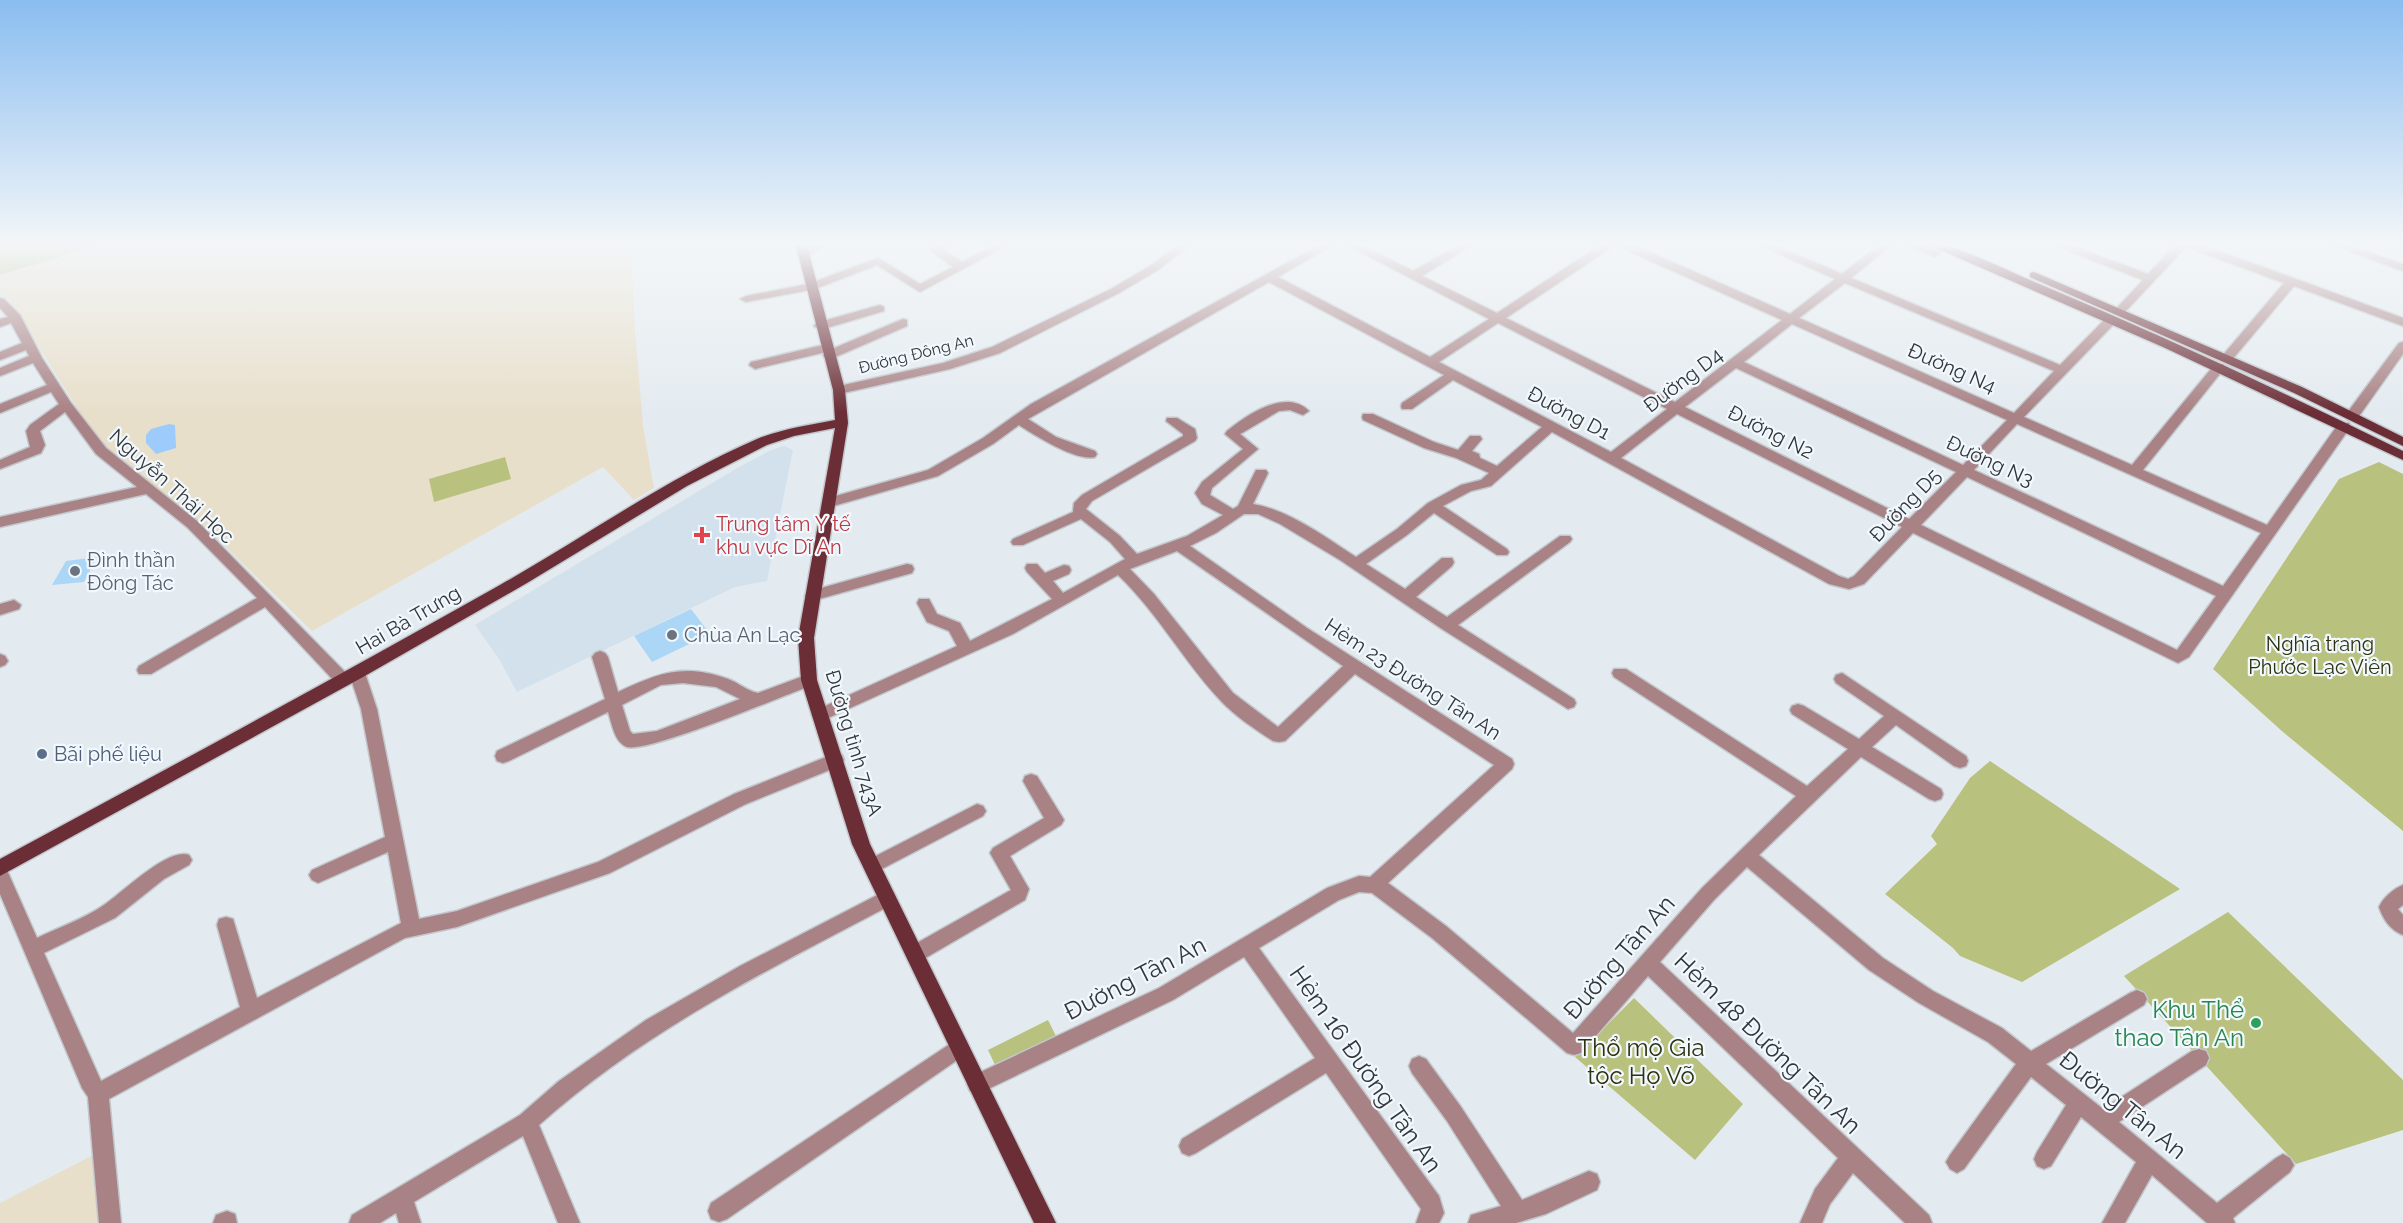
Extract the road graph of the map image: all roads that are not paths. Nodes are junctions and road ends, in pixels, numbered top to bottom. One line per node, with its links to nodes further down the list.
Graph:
1 (814, 299): 23 (main road, Đường tỉnh 743A)
2 (1099, 299): 37 (street, Đường Đông An)
3 (1233, 299): 45 (street)
4 (1310, 299): 29 (street, Đường D1)
5 (1461, 299): 18 (street, Đường N2)
6 (1527, 299): 18 (street)
7 (1745, 299): 19 (street, Đường N4)
8 (1819, 299): 19 (street, Đường D4)
9 (1892, 299): 33 (street)
10 (2077, 299): 16 (main road)
11 (2131, 299): 16 (street, Đường D5)
12 (2277, 299): 31 (street)
13 (2339, 299): 20 (street)
14 (0, 301): 17 (street, Nguyễn Thái Học)
15 (880, 309): 23 (street)
16 (2116, 315): 31 (main road); 33 (street, Đường D5)
17 (16, 318): 21 (street); 24 (street, Nguyễn Thái Học)
18 (1498, 318): 29 (street); 40 (street, Đường N2)
19 (1792, 320): 30 (street, Đường D4); 44 (street, Đường N4)
20 (2403, 322)
21 (0, 323)
22 (903, 323): 26 (street)
23 (820, 326): 26 (main road, Đường tỉnh 743A)
24 (29, 345): 27 (street); 28 (street, Nguyễn Thái Học)
25 (2403, 346): 47 (street)
26 (828, 352): 32 (street); 37 (main road, Đường tỉnh 743A)
27 (0, 356)
28 (36, 358): 34 (street); 36 (street, Nguyễn Thái Học)
29 (1431, 362): 35 (street, Đường D1)
30 (1737, 363): 40 (street, Đường D4); 58 (street, Đường N3)
31 (2223, 363): 47 (main road); 56 (street)
32 (755, 365)
33 (2062, 370): 44 (street, Đường D5)
34 (0, 372)
35 (1453, 374): 39 (street); 49 (street, Đường D1)
36 (55, 386): 38 (street, Nguyễn Thái Học); 41 (street)
37 (839, 390): 48 (main road, Đường tỉnh 743A)
38 (66, 405): 55 (street); 60 (street, Nguyễn Thái Học)
39 (1407, 406)
40 (1679, 407): 54 (street, Đường D4); 66 (street, Đường N2)
41 (0, 409)
42 (1303, 411): 63 (street)
43 (1368, 417): 57 (street)
44 (2017, 418): 56 (street, Đường N4); 58 (street, Đường D5)
45 (1020, 419): 52 (street); 61 (street)
46 (1172, 421): 64 (street)
47 (2348, 421): 51 (main road); 53 (main road); 67 (street)
48 (842, 423): 61 (main road, Đường tỉnh 743A); 93 (main road, Hai Bà Trưng)
49 (1551, 426): 54 (street, Đường D1); 57 (street)
50 (1475, 439): 57 (street)
51 (2403, 442)
52 (1090, 454)
53 (2403, 456)
54 (1612, 458): 80 (street, Đường D1)
55 (0, 465)
56 (2134, 470): 67 (street, Đường N4)
57 (1500, 471): 62 (street)
58 (1965, 471): 66 (street, Đường D5); 81 (street, Đường N3)
59 (1261, 473): 63 (street)
60 (148, 489): 65 (street); 84 (street, Nguyễn Thái Học)
61 (830, 502): 82 (main road, Đường tỉnh 743A)
62 (1433, 506): 71 (street); 74 (street)
63 (1239, 512): 70 (street); 74 (street)
64 (1081, 514): 69 (street); 72 (street)
65 (0, 522)
66 (1911, 526): 80 (street, Đường D5); 81 (street, Đường N2)
67 (2270, 531): 81 (street)
68 (1565, 539): 87 (street)
69 (1018, 542)
70 (1181, 547): 72 (street); 90 (street, Hẻm 23 Đường Tân An)
71 (1502, 552)
72 (1134, 560): 75 (street)
73 (1447, 562): 83 (street)
74 (1357, 564): 83 (street)
75 (1120, 567): 85 (street); 90 (street)
76 (907, 568): 82 (street)
77 (1032, 568): 79 (street)
78 (1064, 570): 79 (street)
79 (1043, 580): 85 (street)
80 (1849, 584)
81 (2226, 594)
82 (812, 596): 95 (main road, Đường tỉnh 743A)
83 (1406, 597): 87 (street)
84 (267, 599): 91 (street); 93 (street, Nguyễn Thái Học)
85 (1061, 600): 88 (street)
86 (924, 603): 88 (street)
87 (1447, 625): 98 (street)
88 (967, 650): 100 (street)
89 (600, 657): 97 (street)
90 (1354, 665): 116 (street, Hẻm 23 Đường Tân An)
91 (145, 670)
92 (1620, 673): 108 (street)
93 (350, 677): 110 (street); 114 (main road, Hai Bà Trưng)
94 (1842, 679): 101 (street)
95 (809, 680): 96 (street); 100 (main road, Đường tỉnh 743A)
96 (760, 699): 97 (street); 97 (street)
97 (614, 701): 103 (street)
98 (1568, 703)
99 (1798, 710): 102 (street)
100 (820, 715): 104 (main road, Đường tỉnh 743A)
101 (1895, 716): 102 (street); 105 (street)
102 (1860, 748): 107 (street); 108 (street)
103 (502, 756)
104 (836, 760): 113 (main road, Đường tỉnh 743A); 120 (street)
105 (1960, 761)
106 (1030, 781): 124 (street)
107 (1935, 794)
108 (1808, 795): 111 (street)
109 (977, 811): 113 (street)
110 (395, 841): 115 (street); 120 (street)
111 (1747, 856): 125 (street, Đường Tân An); 131 (street, Đường Tân An)
112 (183, 860): 123 (street)
113 (872, 866): 118 (main road, Đường tỉnh 743A)
114 (0, 870): 123 (street)
115 (318, 875)
116 (1374, 885): 122 (street, Đường Tân An); 125 (street, Đường Tân An)
117 (2403, 893): 121 (street)
118 (887, 898): 124 (main road, Đường tỉnh 743A); 137 (street)
119 (226, 925): 127 (street)
120 (411, 927): 127 (street)
121 (2403, 927)
122 (1247, 947): 130 (street, Hẻm 16 Đường Tân An); 133 (street, Đường Tân An)
123 (33, 949): 134 (street)
124 (915, 954): 128 (main road, Đường tỉnh 743A)
125 (1649, 964): 139 (street, Hẻm 48 Đường Tân An)
126 (2137, 999): 131 (street)
127 (251, 1011): 134 (street)
128 (959, 1047): 133 (main road, Đường tỉnh 743A); 146 (street)
129 (2199, 1058): 136 (street)
130 (1329, 1060): 138 (street); 154 (street, Hẻm 16 Đường Tân An)
131 (2029, 1063): 135 (street, Đường Tân An); 142 (street)
132 (1419, 1066): 147 (street)
133 (977, 1084): 153 (main road, Đường tỉnh 743A)
134 (98, 1094): 149 (street)
135 (2079, 1102): 136 (street, Đường Tân An); 140 (street)
136 (2102, 1121): 141 (street, Đường Tân An)
137 (527, 1122): 145 (street); 152 (street)
138 (1189, 1146)
139 (1851, 1159): 156 (street); 157 (street, Hẻm 48 Đường Tân An)
140 (2044, 1159)
141 (2149, 1159): 148 (street, Đường Tân An); 158 (street)
142 (1958, 1162)
143 (2283, 1165): 148 (street)
144 (1589, 1182): 147 (street)
145 (402, 1198): 150 (street); 151 (street)
146 (719, 1211)
147 (1517, 1212): 155 (street)
148 (2221, 1220)
149 (110, 1223)
150 (360, 1223)
151 (410, 1223)
152 (568, 1223)
153 (1045, 1223)
154 (1427, 1223)
155 (1479, 1223)
156 (1811, 1223)
157 (1921, 1223)
158 (2113, 1223)

